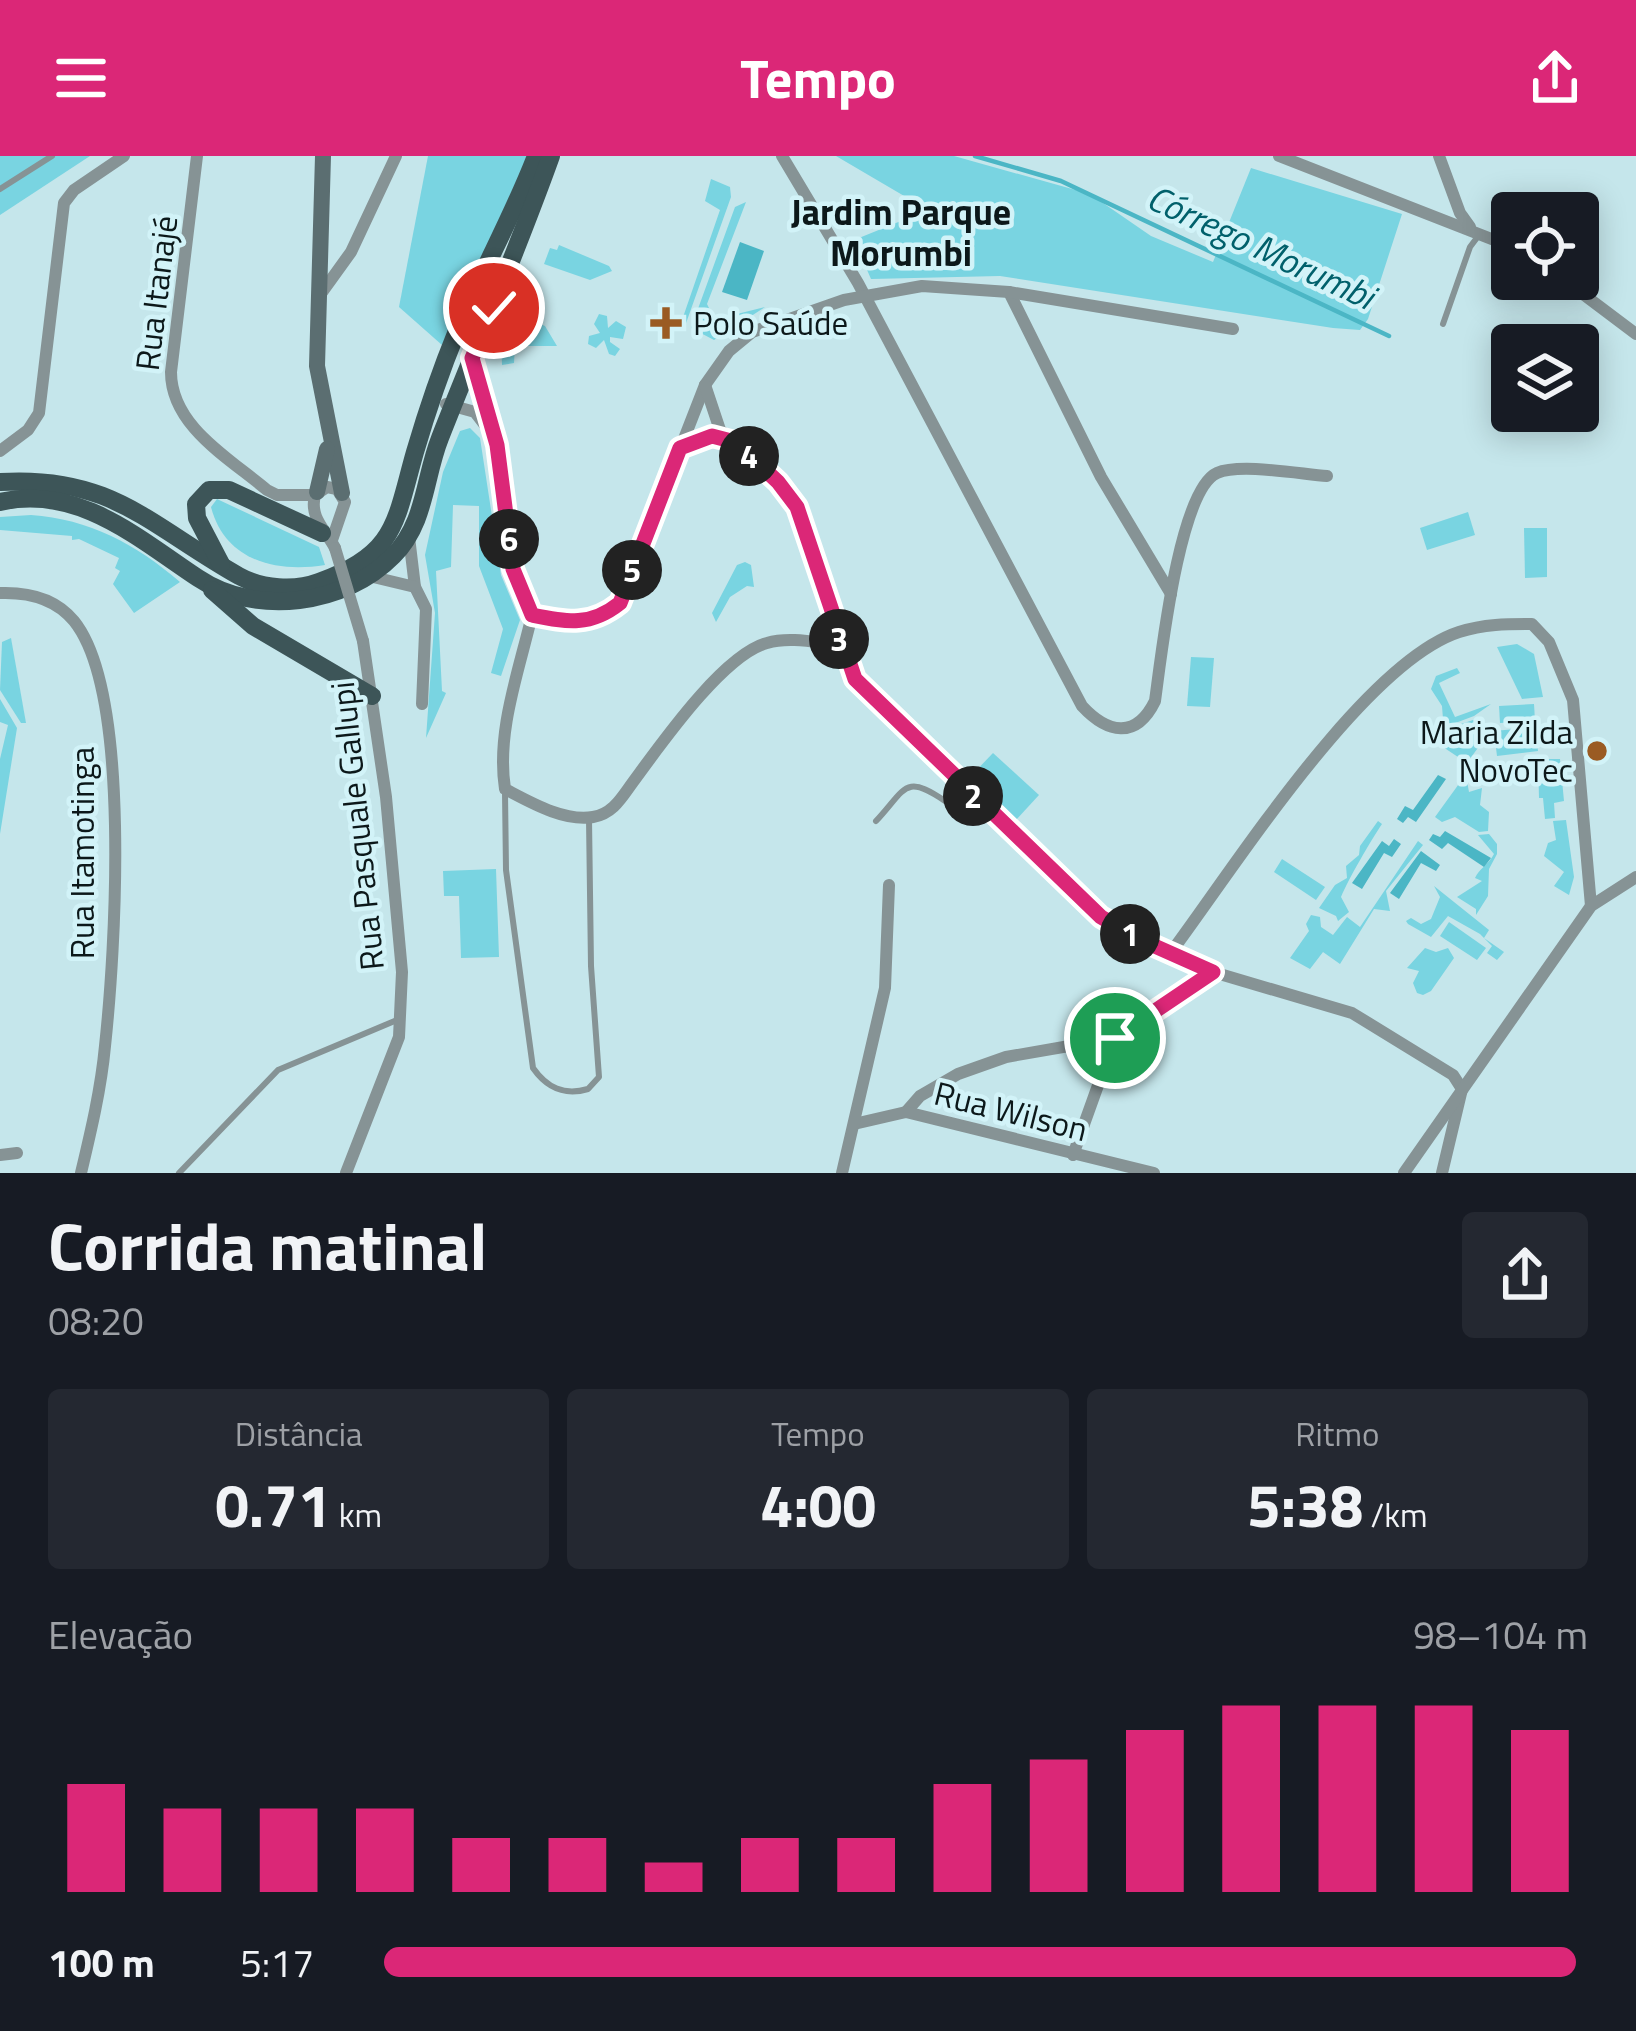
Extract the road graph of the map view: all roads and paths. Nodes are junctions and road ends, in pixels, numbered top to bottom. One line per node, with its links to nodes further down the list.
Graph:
1 (52, 156): 11 (lane)
2 (124, 156): 29 (street)
3 (197, 156): 33 (street, Rua Itanajé)
4 (322, 156): 15 (street)
5 (396, 156): 15 (street)
6 (536, 156): 23 (main road)
7 (550, 156): 21 (main road)
8 (782, 156): 16 (street)
9 (1279, 156): 12 (street)
10 (1439, 156): 12 (street)
11 (0, 188)
12 (1476, 230): 13 (street); 18 (lane)
13 (1491, 237)
14 (1009, 292): 16 (street); 19 (street); 44 (street)
15 (320, 296): 25 (street)
16 (864, 296): 22 (street); 44 (street)
17 (1591, 300): 20 (street)
18 (1443, 324)
19 (1232, 329)
20 (1636, 334)
21 (472, 358): 24 (main road); 27 (street)
22 (705, 385): 26 (street); 28 (street)
23 (434, 399): 24 (street); 39 (main road)
24 (454, 407): 27 (street); 37 (main road)
25 (329, 436): 32 (street); 33 (street)
26 (735, 442): 28 (street); 46 (street)
27 (497, 445): 45 (street)
28 (680, 448): 45 (street)
29 (0, 451)
30 (1327, 476): 44 (street)
31 (0, 482): 39 (main road)
32 (342, 493): 33 (street); 36 (street)
33 (316, 494): 35 (street)
34 (0, 502): 41 (main road)
35 (316, 512): 36 (street); 38 (street, Rua Pasquale Gallupi)
36 (341, 514): 38 (street)
37 (409, 536): 40 (main road); 42 (street)
38 (330, 540): 39 (main road); 47 (street, Rua Pasquale Gallupi, bridge)
39 (221, 564)
40 (368, 575): 41 (main road); 42 (street)
41 (204, 583): 47 (main road)
42 (415, 587): 48 (street)
43 (0, 593): 66 (street, Rua Itamotinga)
44 (1171, 594)
45 (532, 615): 49 (street)
46 (841, 645): 50 (street); 51 (street)
47 (372, 696): 58 (street, Rua Pasquale Gallupi)
48 (422, 704)
49 (505, 789): 51 (street); 51 (lane)
50 (965, 789): 52 (lane); 56 (street)
51 (590, 818)
52 (876, 821)
53 (1636, 877): 55 (street)
54 (890, 885): 62 (street)
55 (1591, 906): 56 (street); 60 (street)
56 (1172, 952): 57 (street)
57 (1213, 972): 59 (street); 60 (street)
58 (400, 1018): 67 (lane); 68 (street, Rua Pasquale Gallupi)
59 (1115, 1038): 61 (street); 65 (street)
60 (1462, 1089): 71 (street); 72 (street)
61 (906, 1112): 62 (street, Rua Wilson); 65 (street, Rua Wilson)
62 (854, 1124): 69 (street)
63 (17, 1153): 64 (street)
64 (0, 1155)
65 (1073, 1155): 70 (street, Rua Wilson)
66 (81, 1173)
67 (178, 1173)
68 (346, 1173)
69 (842, 1173)
70 (1154, 1173)
71 (1405, 1173)
72 (1442, 1173)

